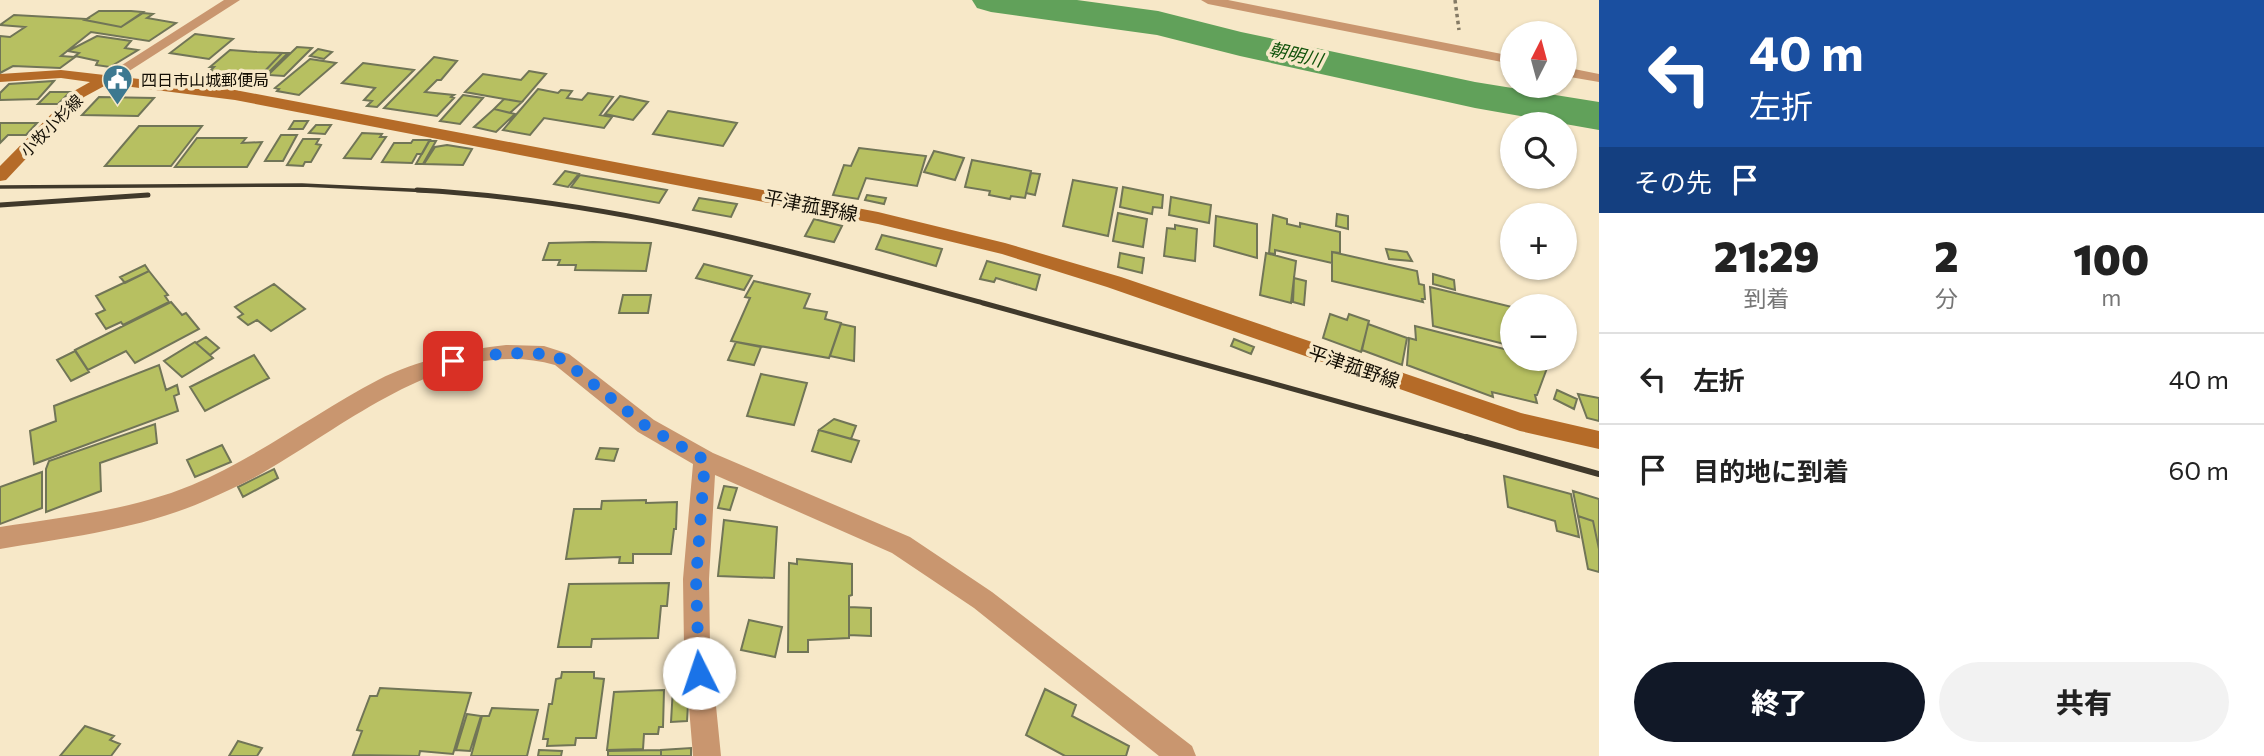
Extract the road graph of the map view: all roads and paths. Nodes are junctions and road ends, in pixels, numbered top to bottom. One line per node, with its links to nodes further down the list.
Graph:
1 (233, 0): 7 (street)
2 (1208, 0): 3 (street)
3 (1500, 59)
4 (1577, 74): 6 (street)
5 (0, 78): 7 (main road, 平津菰野線)
6 (1599, 78)
7 (107, 79): 8 (main road, 小牧小杉線); 9 (main road, 平津菰野線)
8 (0, 176)
9 (1599, 440)
10 (705, 460): 11 (street); 12 (street); 13 (street)
11 (0, 538)
12 (706, 756)
13 (1182, 756)

